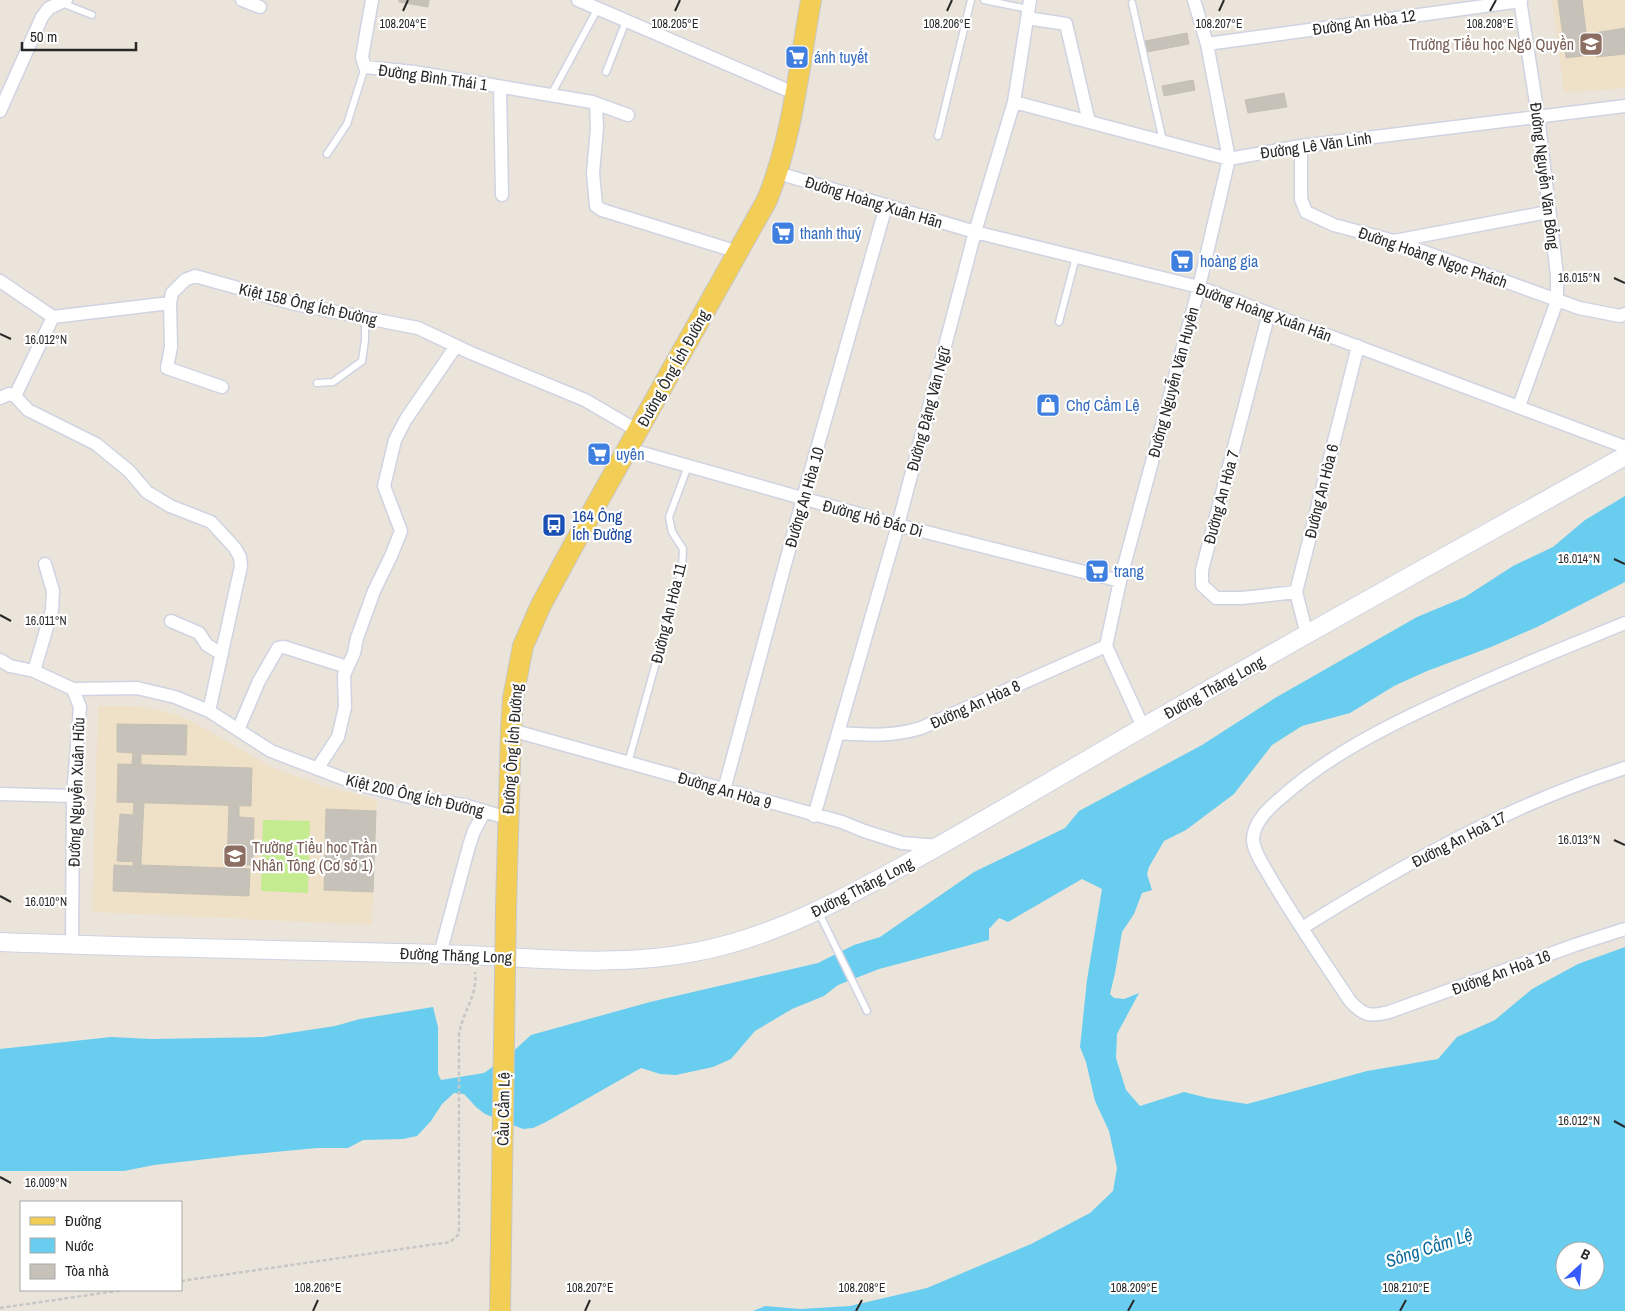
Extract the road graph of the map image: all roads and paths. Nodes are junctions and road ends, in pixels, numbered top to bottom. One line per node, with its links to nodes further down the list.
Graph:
1 (242, 0): 12 (street)
2 (372, 0): 17 (street)
3 (578, 0): 11 (street)
4 (811, 0): 20 (main road, Đường Ông Ích Đường)
5 (972, 0): 29 (lane)
6 (984, 0): 13 (lane)
7 (1194, 0): 16 (street, Đường Nguyễn Văn Huyên)
8 (1520, 0): 16 (street, Đường An Hòa 12); 27 (street, Đường Nguyễn Văn Bổng)
9 (63, 1): 14 (lane); 25 (street)
10 (1132, 3): 30 (lane)
11 (599, 4): 15 (street); 21 (lane)
12 (260, 7)
13 (1028, 9): 22 (street, Đường Đặng Văn Ngữ); 28 (street)
14 (92, 15)
15 (626, 21): 18 (lane); 20 (street)
16 (1207, 44): 33 (street, Đường Nguyễn Văn Huyên)
17 (365, 67): 19 (street, Đường Bình Thái 1); 32 (lane)
18 (606, 72)
19 (500, 87): 21 (street, Đường Bình Thái 1); 35 (street, Đường Bình Thái 1)
20 (794, 93): 34 (main road, Đường Ông Ích Đường)
21 (551, 96): 23 (street, Đường Bình Thái 1)
22 (1014, 102): 28 (street, Đường Lê Văn Linh); 38 (street, Đường Đặng Văn Ngữ)
23 (596, 104): 26 (street, Đường Bình Thái 1); 40 (street)
24 (1625, 106): 27 (street, Đường Lê Văn Linh)
25 (0, 108)
26 (628, 115)
27 (1538, 116): 31 (street, Đường Lê Văn Linh); 37 (street, Đường Nguyễn Văn Bổng)
28 (1089, 122): 30 (street, Đường Lê Văn Linh)
29 (938, 136)
30 (1163, 141): 33 (street, Đường Lê Văn Linh)
31 (1301, 146): 33 (street, Đường Lê Văn Linh); 39 (street, Đường Hoàng Ngọc Phách)
32 (327, 154)
33 (1229, 159): 43 (street, Đường Nguyễn Văn Huyên)
34 (778, 173): 36 (street, Đường Hoàng Xuân Hãn); 40 (main road, Đường Ông Ích Đường)
35 (502, 195)
36 (886, 206): 38 (street, Đường Hoàng Xuân Hãn); 63 (street, Đường An Hòa 10)
37 (1548, 212): 39 (street); 44 (street, Đường Nguyễn Văn Bổng)
38 (975, 232): 41 (street, Đường Hoàng Xuân Hãn); 64 (street, Đường Đặng Văn Ngữ)
39 (1394, 242): 44 (street, Đường Hoàng Ngọc Phách)
40 (738, 252): 58 (main road, Đường Ông Ích Đường)
41 (1076, 257): 43 (street, Đường Hoàng Xuân Hãn); 50 (lane)
42 (0, 281): 48 (street)
43 (1199, 287): 46 (street, Đường Hoàng Xuân Hãn); 66 (street, Đường Nguyễn Văn Huyên)
44 (1557, 300): 47 (street, Đường Hoàng Ngọc Phách); 57 (street, Đường Nguyễn Văn Bổng)
45 (170, 302): 48 (street); 49 (street, Kiệt 158 Ông Ích Đường); 54 (street)
46 (1269, 313): 52 (street, Đường Hoàng Xuân Hãn); 67 (street, Đường An Hòa 7)
47 (1625, 314)
48 (53, 317): 55 (street)
49 (365, 317): 51 (street, Kiệt 158 Ông Ích Đường); 53 (lane)
50 (1059, 322)
51 (456, 346): 58 (street, Kiệt 158 Ông Ích Đường); 74 (street)
52 (1358, 346): 57 (street, Đường Hoàng Xuân Hãn); 67 (street, Đường An Hòa 6)
53 (317, 383)
54 (222, 387)
55 (15, 396): 56 (street); 72 (street)
56 (0, 398)
57 (1519, 406): 59 (street, Đường Hoàng Xuân Hãn)
58 (638, 431): 60 (main road, Đường Ông Ích Đường)
59 (1625, 447)
60 (628, 449): 62 (street, Đường Hồ Đắc Di); 80 (main road, Đường Ông Ích Đường)
61 (1625, 456): 70 (street, Đường Thăng Long)
62 (688, 466): 63 (street, Đường Hồ Đắc Di); 82 (lane, Đường An Hòa 11)
63 (803, 498): 64 (street, Đường Hồ Đắc Di); 85 (street, Đường An Hòa 10)
64 (898, 525): 66 (street, Đường Hồ Đắc Di); 81 (street, Đường Đặng Văn Ngữ)
65 (45, 564): 75 (street)
66 (1120, 581): 71 (street, Đường Nguyễn Văn Huyên)
67 (1296, 592): 70 (street, Đường An Hòa 6)
68 (171, 621): 72 (street)
69 (1625, 623): 94 (street)
70 (1307, 635): 78 (street, Đường Thăng Long)
71 (1106, 646): 78 (street); 81 (street, Đường An Hòa 8)
72 (222, 654): 77 (street)
73 (3, 666): 75 (street)
74 (347, 667): 79 (street); 84 (street)
75 (34, 671): 76 (street)
76 (74, 689): 77 (street, Kiệt 200 Ông Ích Đường); 87 (street, Đường Nguyễn Xuân Hữu)
77 (209, 711): 79 (street, Kiệt 200 Ông Ích Đường)
78 (1143, 727): 91 (street, Đường Thăng Long)
79 (238, 730): 84 (street, Kiệt 200 Ông Ích Đường)
80 (510, 730): 82 (street, Đường An Hòa 9); 90 (main road, Đường Ông Ích Đường)
81 (838, 733): 89 (street, Đường Đặng Văn Ngữ)
82 (628, 763): 85 (street, Đường An Hòa 9)
83 (1625, 768): 94 (street, Đường An Hoà 17)
84 (317, 769): 88 (street, Kiệt 200 Ông Ích Đường)
85 (724, 790): 89 (street, Đường An Hòa 9)
86 (0, 794): 87 (street)
87 (73, 796): 97 (street, Đường Nguyễn Xuân Hữu)
88 (484, 811): 90 (street, Kiệt 200 Ông Ích Đường); 98 (street)
89 (814, 816): 91 (street, Đường An Hòa 9)
90 (507, 818): 92 (main road, Đường Ông Ích Đường)
91 (940, 846): 93 (street, Đường Thăng Long)
92 (506, 907): 104 (main road, Cầu Cẩm Lệ, bridge)
93 (818, 911): 99 (street, Đường Thăng Long); 100 (lane)
94 (1302, 928): 95 (street, Đường An Hoà 16)
95 (1625, 929)
96 (0, 942): 97 (street, Đường Thăng Long)
97 (72, 945): 98 (street, Đường Thăng Long)
98 (440, 954): 99 (street, Đường Thăng Long)
99 (473, 955): 101 (path)
100 (867, 1011)
101 (182, 1281)
102 (116, 1291): 103 (path)
103 (0, 1308)
104 (500, 1311)

